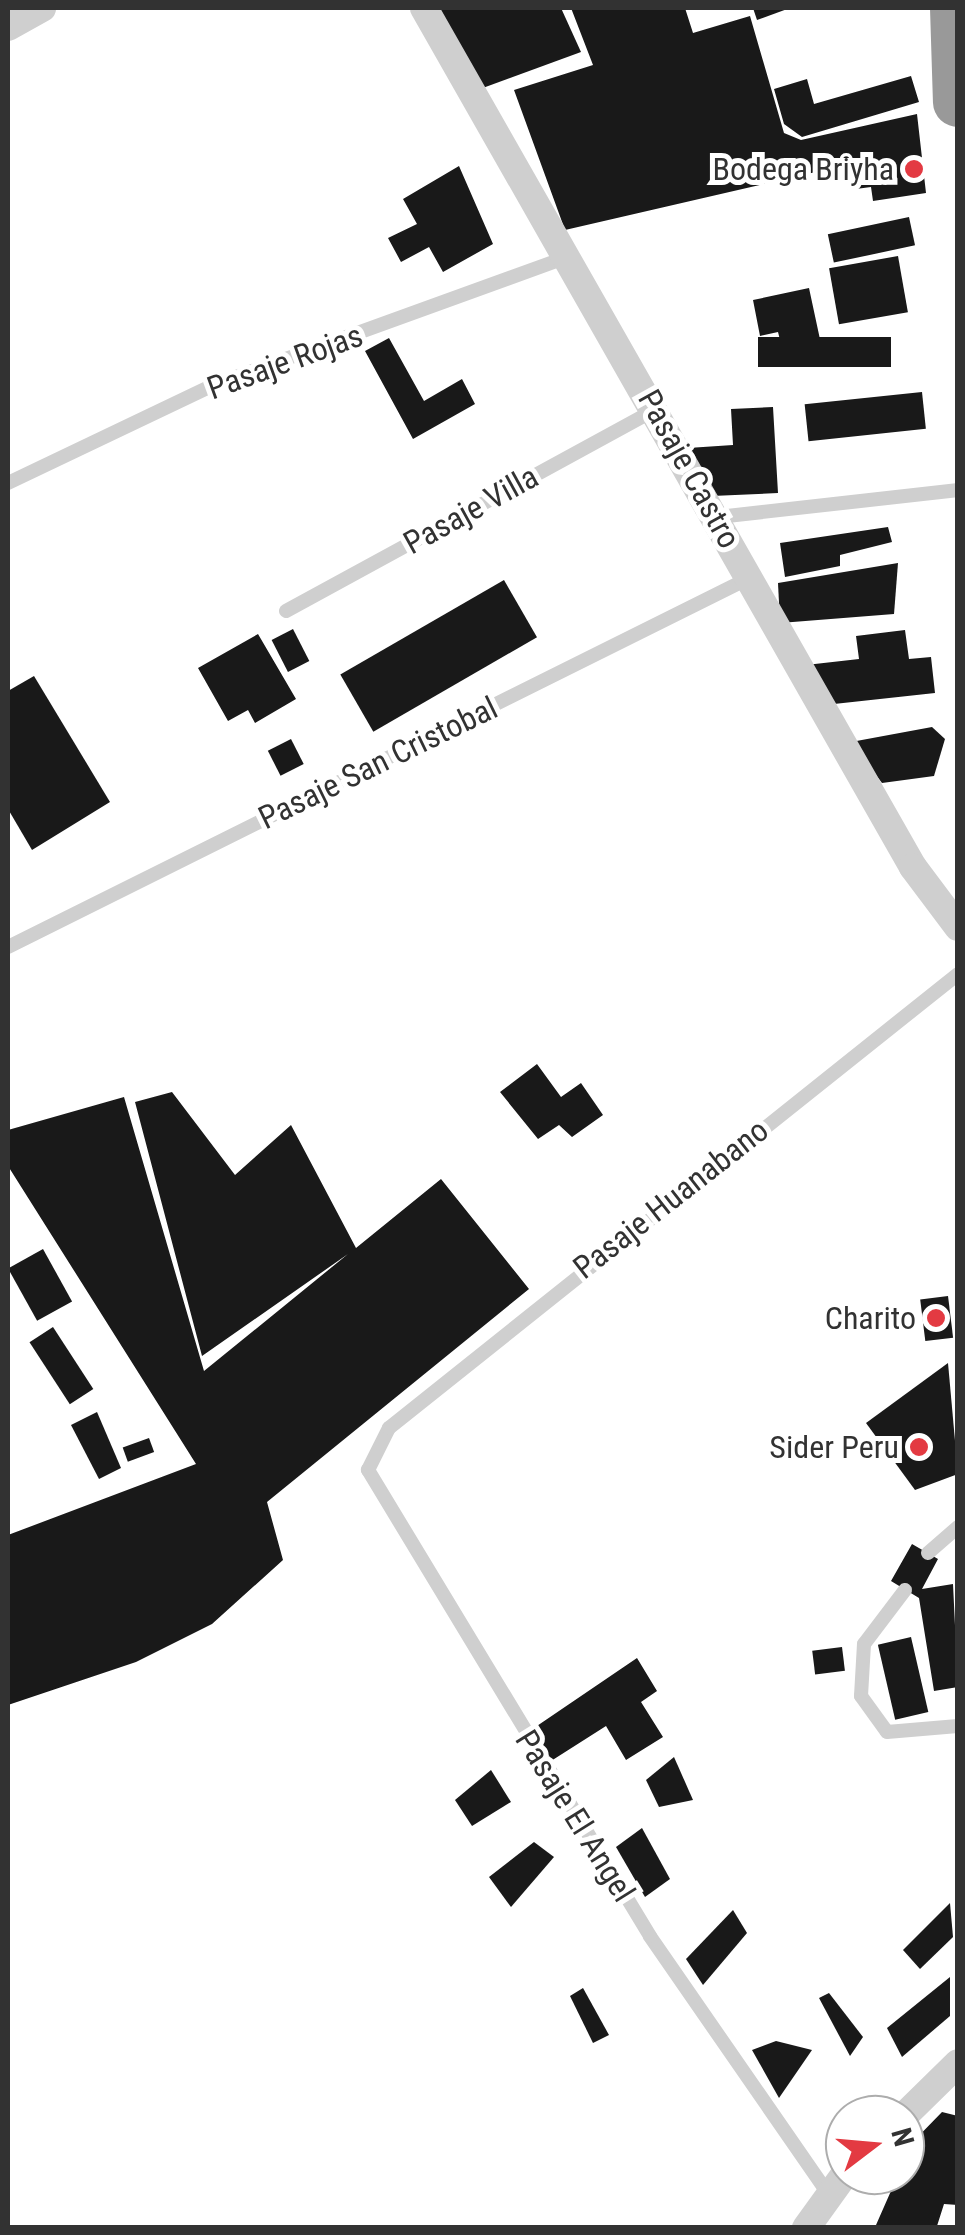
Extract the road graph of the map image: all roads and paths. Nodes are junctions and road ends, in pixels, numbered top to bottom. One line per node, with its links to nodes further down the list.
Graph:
1 (42, 8): 4 (street)
2 (424, 8): 6 (street, Pasaje Castro)
3 (955, 8): 5 (highway)
4 (8, 27)
5 (958, 102)
6 (568, 256): 7 (street, Pasaje Castro); 8 (lane, Pasaje Rojas)
7 (656, 409): 10 (street, Pasaje Castro); 12 (lane, Pasaje Villa)
8 (8, 483)
9 (958, 490): 10 (lane)
10 (718, 517): 11 (street, Pasaje Castro)
11 (749, 578): 13 (street, Pasaje Castro); 14 (lane, Pasaje San Cristobal)
12 (286, 611)
13 (958, 927)
14 (8, 947)
15 (958, 974): 16 (lane, Pasaje Huanabano)
16 (388, 1428): 23 (lane, Pasaje El Angel)
17 (958, 1527): 18 (lane)
18 (928, 1553)
19 (906, 1590): 20 (lane)
20 (958, 1726)
21 (958, 2063): 22 (street)
22 (925, 2095)
23 (825, 2168)
24 (828, 2195): 25 (street)
25 (806, 2228)

